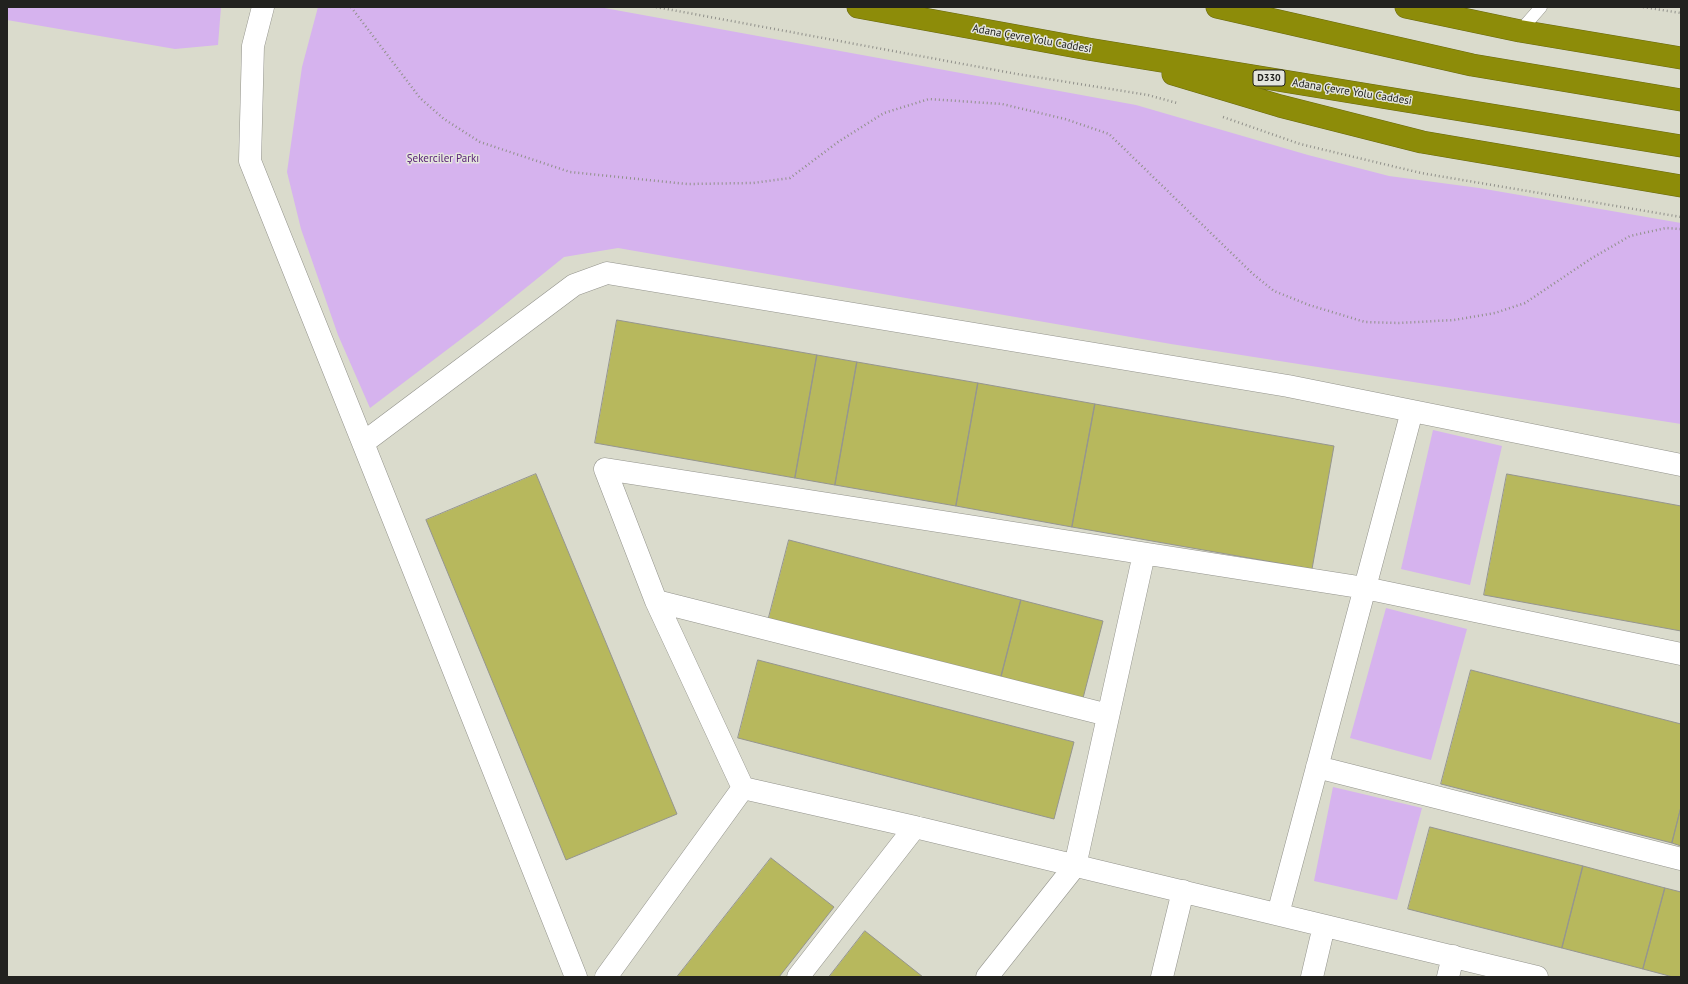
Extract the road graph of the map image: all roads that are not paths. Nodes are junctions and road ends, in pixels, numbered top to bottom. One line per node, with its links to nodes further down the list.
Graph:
1 (263, 7): 13 (street)
2 (858, 7): 7 (highway, Adana Çevre Yolu Caddesi / D330)
3 (1217, 7): 9 (highway)
4 (1406, 7): 6 (highway)
5 (1541, 7): 6 (lane)
6 (1520, 31): 8 (highway)
7 (1088, 49): 10 (highway, Adana Çevre Yolu Caddesi / D330); 11 (highway)
8 (1681, 58)
9 (1681, 100)
10 (1681, 146)
11 (1681, 186)
12 (1412, 411): 13 (street); 14 (street); 16 (street)
13 (363, 443): 29 (street)
14 (1681, 465)
15 (1144, 554): 16 (street); 17 (street); 19 (street)
16 (1365, 588): 18 (street); 20 (street)
17 (656, 601): 19 (street); 21 (street)
18 (1681, 654)
19 (1108, 715): 24 (street)
20 (1317, 767): 23 (street); 26 (street)
21 (743, 788): 22 (street); 30 (street)
22 (915, 827): 24 (street); 31 (street)
23 (1681, 859)
24 (1075, 866): 25 (street); 32 (street)
25 (1183, 891): 26 (street); 33 (street)
26 (1278, 914): 27 (street)
27 (1324, 926): 28 (street); 34 (street)
28 (1451, 967): 35 (street)
29 (576, 977)
30 (606, 977)
31 (798, 977)
32 (987, 977)
33 (1162, 977)
34 (1312, 977)
35 (1537, 977)

